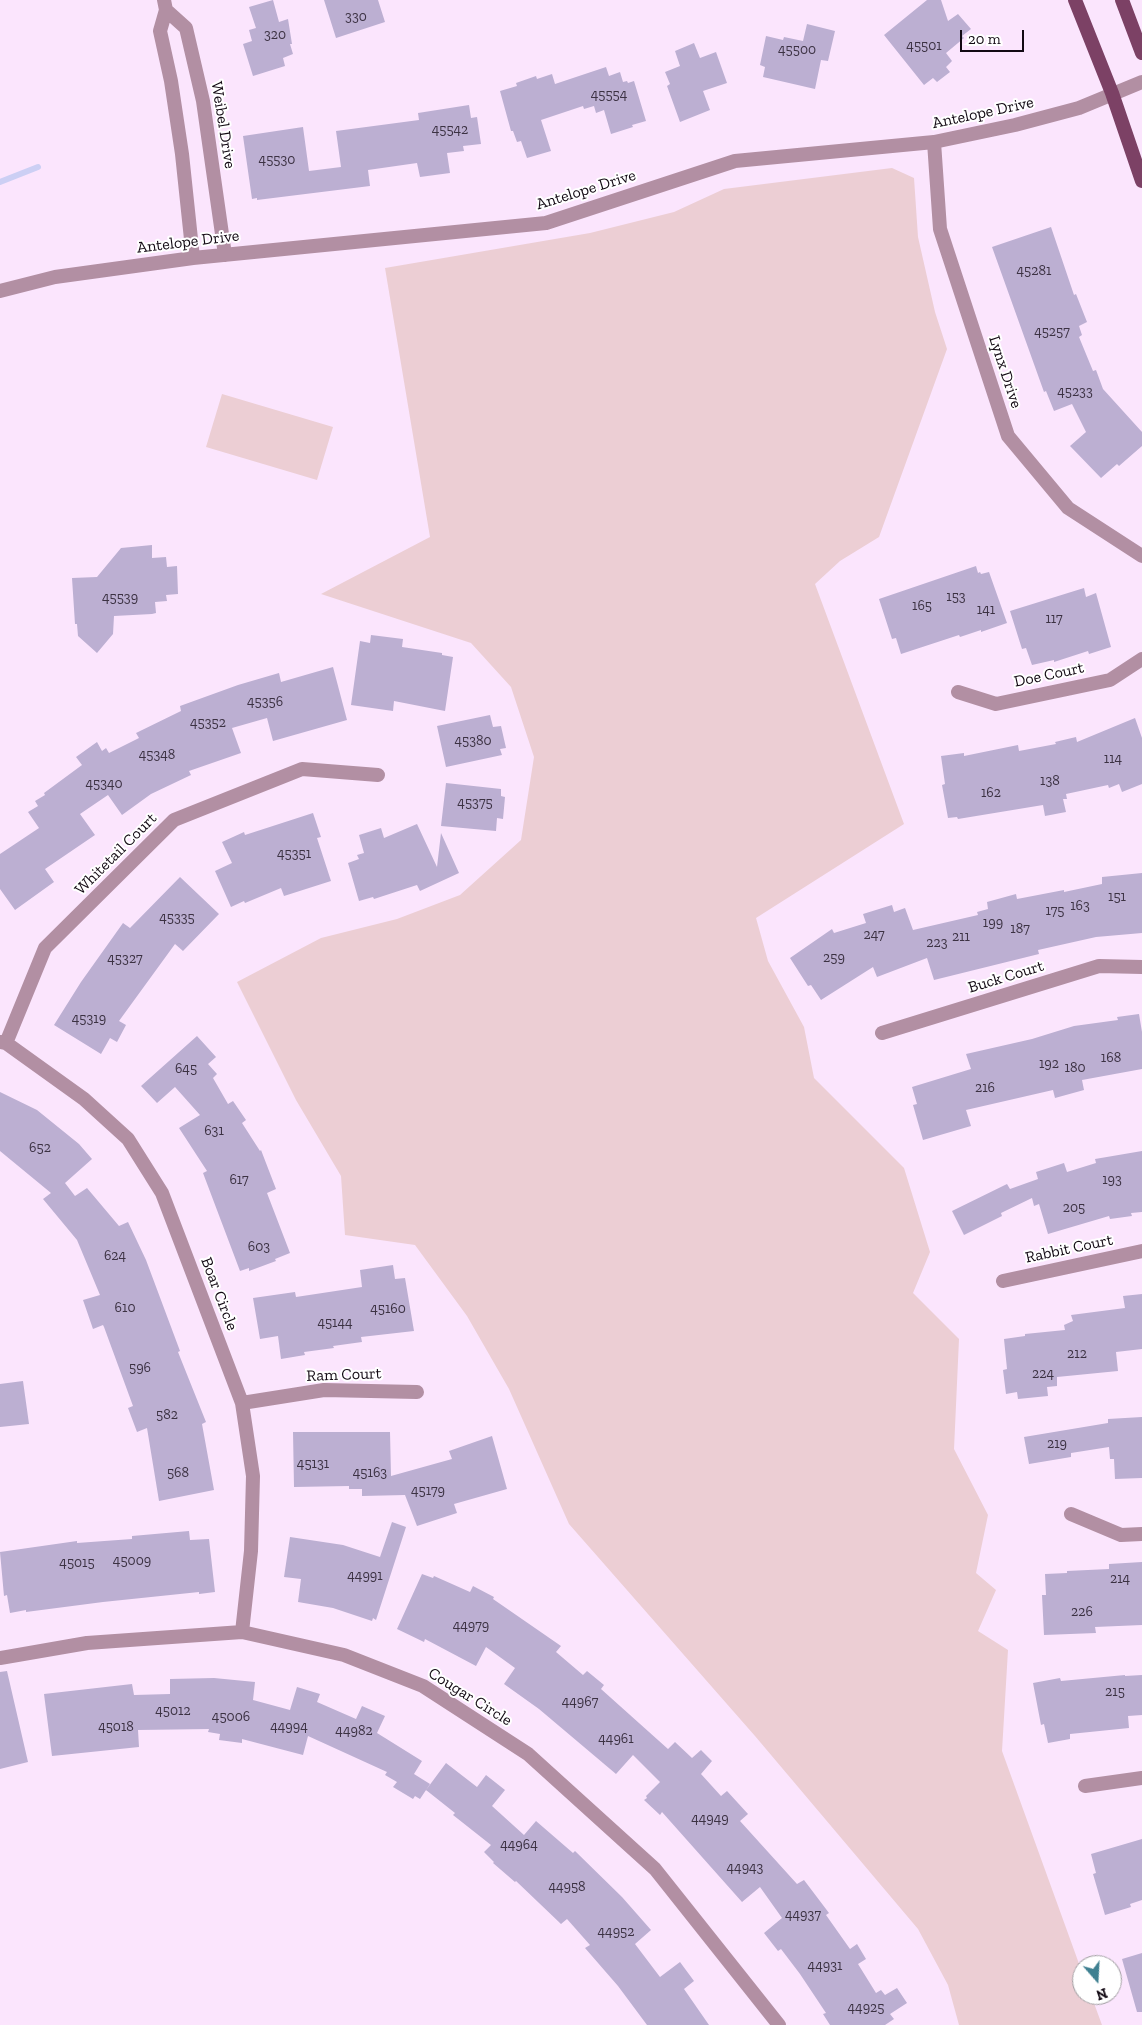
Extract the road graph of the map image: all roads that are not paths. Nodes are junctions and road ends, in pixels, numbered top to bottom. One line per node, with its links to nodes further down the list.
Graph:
1 (1075, 0): 6 (main road)
2 (1122, 0): 4 (main road)
3 (165, 5): 9 (street, Weibel Drive); 10 (street, Weibel Drive)
4 (1142, 53)
5 (1142, 82): 6 (street, Antelope Drive)
6 (1112, 93): 7 (street, Antelope Drive); 8 (main road)
7 (934, 142): 9 (street, Antelope Drive); 12 (street, Lynx Drive)
8 (1142, 181)
9 (226, 255): 10 (street, Antelope Drive)
10 (193, 258): 11 (street, Antelope Drive)
11 (0, 291)
12 (1142, 556)
13 (1142, 660): 14 (street, Doe Court)
14 (958, 692)
15 (378, 775): 18 (street, Whitetail Court)
16 (1142, 967): 17 (street, Buck Court)
17 (882, 1033)
18 (3, 1042): 22 (street, Boar Circle)
19 (1142, 1251): 20 (street, Rabbit Court)
20 (1003, 1281)
21 (417, 1392): 22 (street, Ram Court)
22 (242, 1403): 25 (street, Boar Circle)
23 (1071, 1514): 24 (street)
24 (1142, 1534)
25 (242, 1632): 26 (street, Cougar Circle); 29 (street, Cougar Circle)
26 (0, 1658)
27 (1142, 1778): 28 (street)
28 (1085, 1786)
29 (779, 2025)

